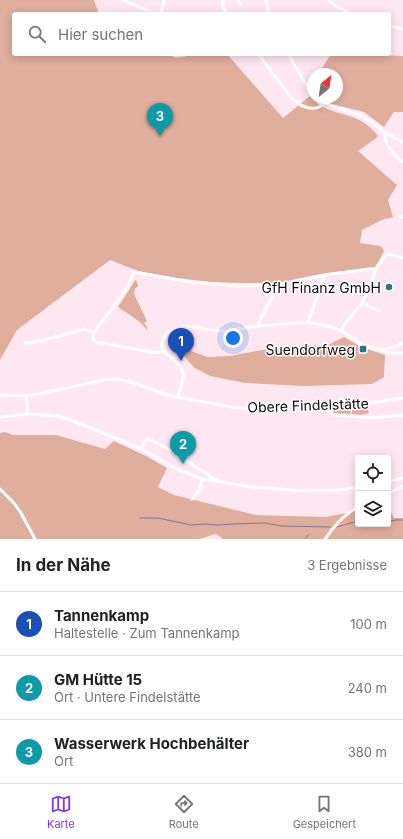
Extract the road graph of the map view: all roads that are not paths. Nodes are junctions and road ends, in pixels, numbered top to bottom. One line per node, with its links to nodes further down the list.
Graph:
1 (123, 0): 8 (street)
2 (164, 0): 9 (street)
3 (223, 0): 10 (street)
4 (238, 0): 7 (street)
5 (266, 0): 11 (street)
6 (328, 0): 12 (street)
7 (241, 4)
8 (151, 12)
9 (161, 12)
10 (226, 12)
11 (269, 12)
12 (347, 12)
13 (391, 26): 14 (street)
14 (403, 29)
15 (260, 56): 18 (street)
16 (289, 56): 17 (street)
17 (307, 86)
18 (324, 104): 19 (street)
19 (384, 132): 20 (street); 21 (street)
20 (403, 142)
21 (403, 162)
22 (403, 258): 23 (street)
23 (376, 269): 24 (street); 26 (street)
24 (325, 275): 25 (street); 28 (street)
25 (274, 286): 29 (street); 31 (street)
26 (362, 303): 27 (street); 30 (street)
27 (379, 311)
28 (308, 322): 29 (street); 30 (street)
29 (260, 326): 35 (street)
30 (341, 331): 34 (street)
31 (93, 333): 32 (street); 35 (street)
32 (25, 343)
33 (403, 343): 34 (street)
34 (380, 349): 36 (street)
35 (163, 351): 39 (street)
36 (403, 353)
37 (0, 395): 38 (street, Obere Findelstätte)
38 (26, 396): 39 (street, Obere Findelstätte); 42 (street)
39 (177, 397): 41 (street, Obere Findelstätte)
40 (403, 398): 41 (street, Obere Findelstätte)
41 (328, 406): 43 (street)
42 (28, 414): 44 (street); 45 (street)
43 (403, 415)
44 (0, 417)
45 (141, 449): 47 (street); 49 (street)
46 (403, 478): 48 (street)
47 (202, 479): 49 (street); 54 (street)
48 (391, 480)
49 (221, 482): 51 (street)
50 (403, 486): 53 (street)
51 (355, 487)
52 (0, 490): 56 (street)
53 (391, 492)
54 (192, 499)
55 (355, 509): 57 (street)
56 (35, 539)
57 (325, 539)

